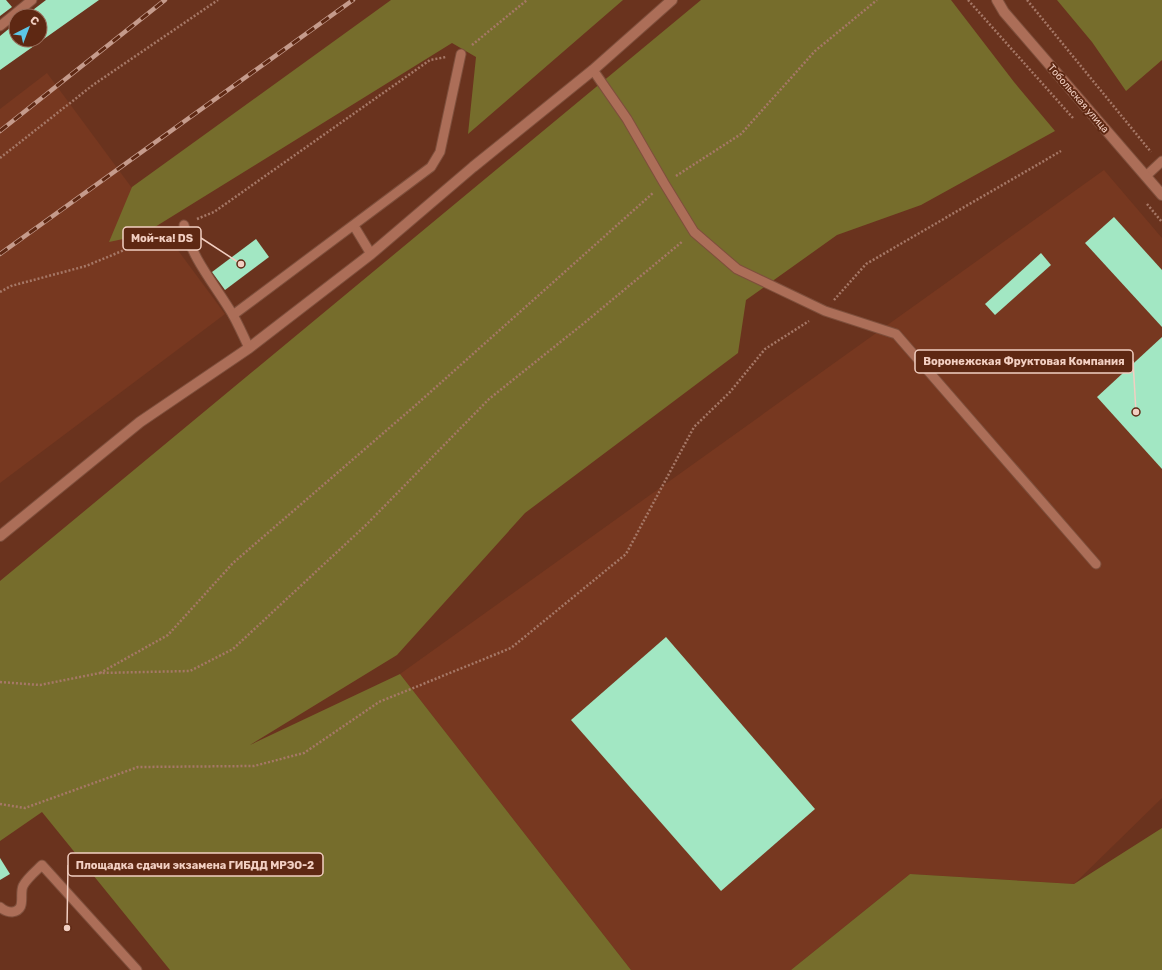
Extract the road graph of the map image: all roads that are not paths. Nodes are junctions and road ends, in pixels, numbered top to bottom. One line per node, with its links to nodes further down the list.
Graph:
1 (32, 0): 6 (lane)
2 (672, 0): 8 (street)
3 (990, 0): 5 (street)
4 (997, 0): 5 (street, Тобольская улица)
5 (1004, 12): 10 (street, Тобольская улица)
6 (0, 26)
7 (461, 54): 13 (lane)
8 (593, 70): 14 (street); 18 (lane)
9 (1161, 162): 10 (lane)
10 (1146, 176): 11 (street, Тобольская улица)
11 (1162, 195)
12 (184, 225): 15 (lane)
13 (354, 226): 14 (lane); 15 (lane)
14 (371, 254): 16 (street)
15 (233, 315): 16 (lane)
16 (249, 348): 17 (street)
17 (0, 536)
18 (1096, 564)
19 (0, 907): 20 (lane)
20 (137, 970)

